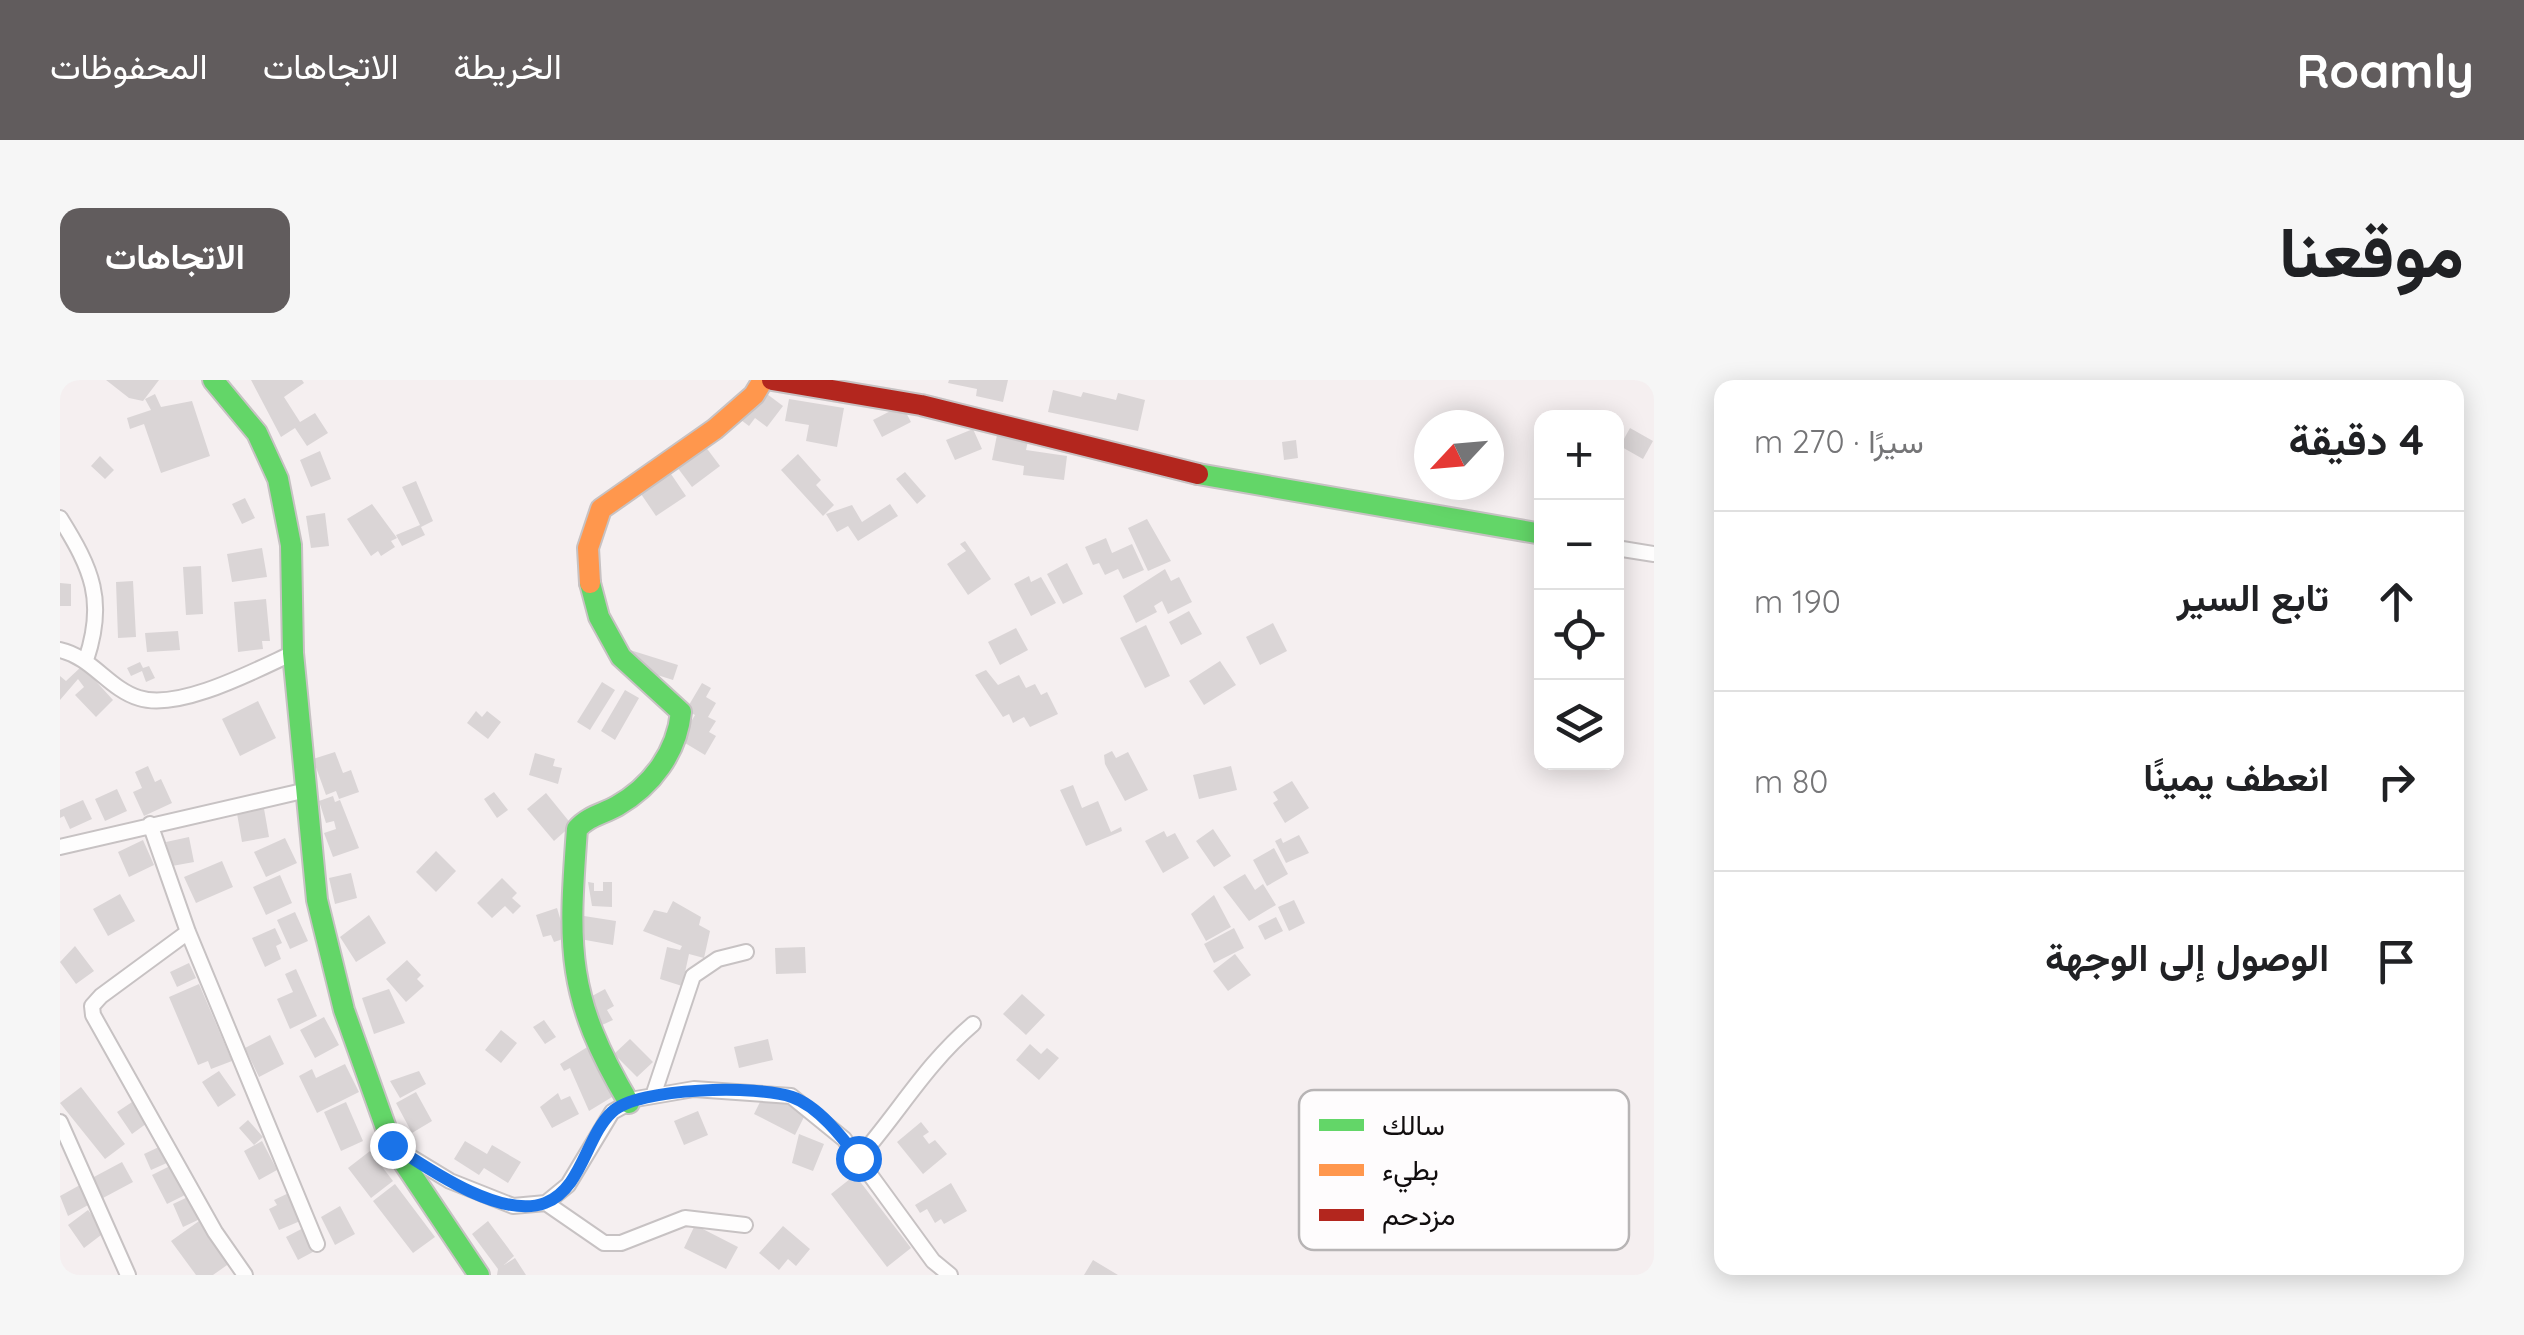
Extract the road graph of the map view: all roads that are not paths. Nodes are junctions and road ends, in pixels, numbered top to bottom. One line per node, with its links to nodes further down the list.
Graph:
1 (214, 380): 9 (street)
2 (763, 380): 18 (street)
3 (772, 380): 5 (street)
4 (60, 518): 10 (street)
5 (1534, 533)
6 (1624, 549): 7 (street)
7 (1654, 554)
8 (60, 650): 10 (street)
9 (293, 653): 10 (street); 11 (street)
10 (86, 660)
11 (307, 790): 12 (street); 20 (street)
12 (150, 824): 13 (street); 14 (street)
13 (60, 847)
14 (188, 932): 24 (street); 26 (street)
15 (746, 952): 17 (street)
16 (974, 1024): 21 (street)
17 (653, 1096): 18 (street); 21 (street)
18 (629, 1103): 22 (street)
19 (60, 1122): 25 (street)
20 (392, 1145): 22 (street); 27 (street)
21 (858, 1158): 28 (street)
22 (546, 1203): 23 (street)
23 (745, 1225)
24 (317, 1244)
25 (128, 1275)
26 (245, 1275)
27 (478, 1275)
28 (950, 1275)

